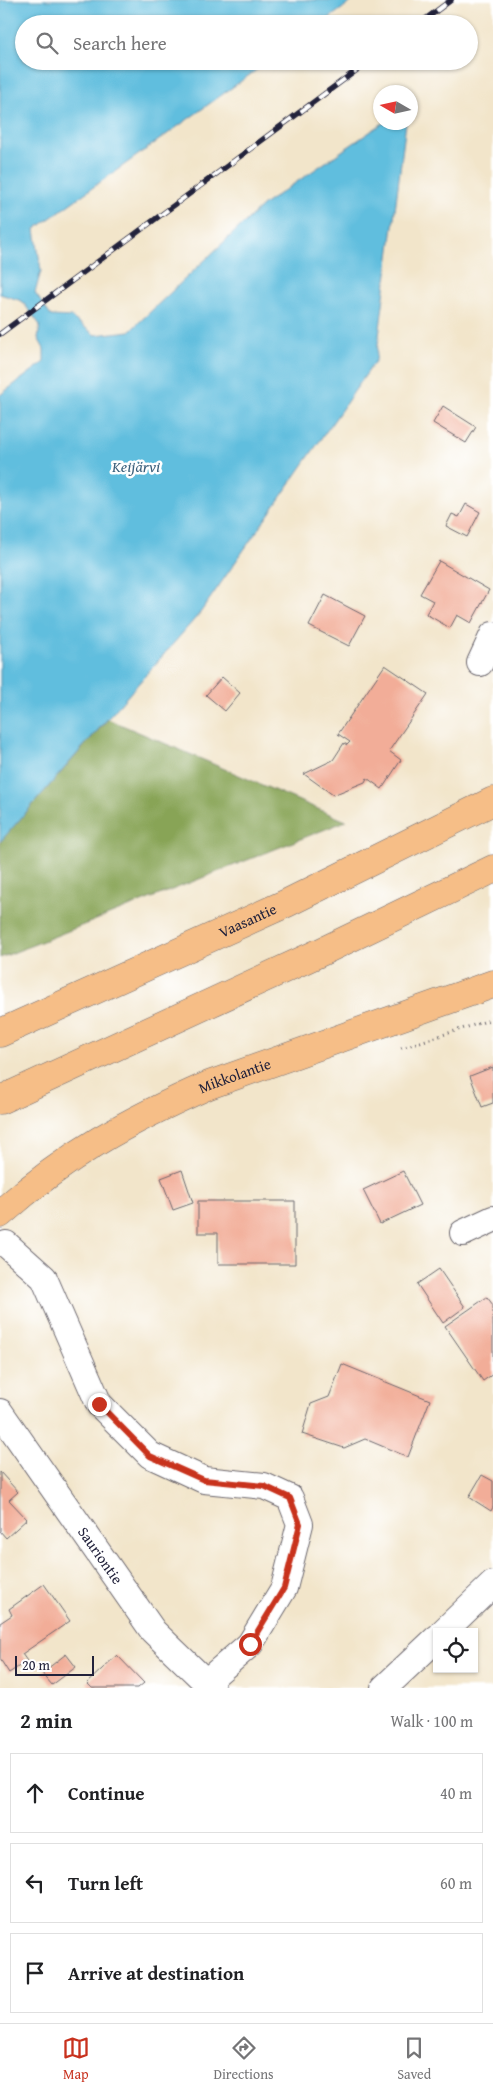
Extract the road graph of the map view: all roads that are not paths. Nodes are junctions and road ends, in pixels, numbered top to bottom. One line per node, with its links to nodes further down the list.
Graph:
1 (493, 635): 2 (street)
2 (480, 663)
3 (493, 801): 6 (main road, Vaasantie)
4 (493, 868): 7 (main road)
5 (493, 984): 8 (main road, Mikkolantie)
6 (0, 1033)
7 (0, 1100)
8 (0, 1214)
9 (493, 1219): 10 (street)
10 (463, 1233)
11 (6, 1244): 16 (street)
12 (0, 1412): 16 (street, Sauriontie)
13 (493, 1584): 14 (street)
14 (447, 1628)
15 (433, 1642): 17 (street)
16 (209, 1685)
17 (384, 1688)

